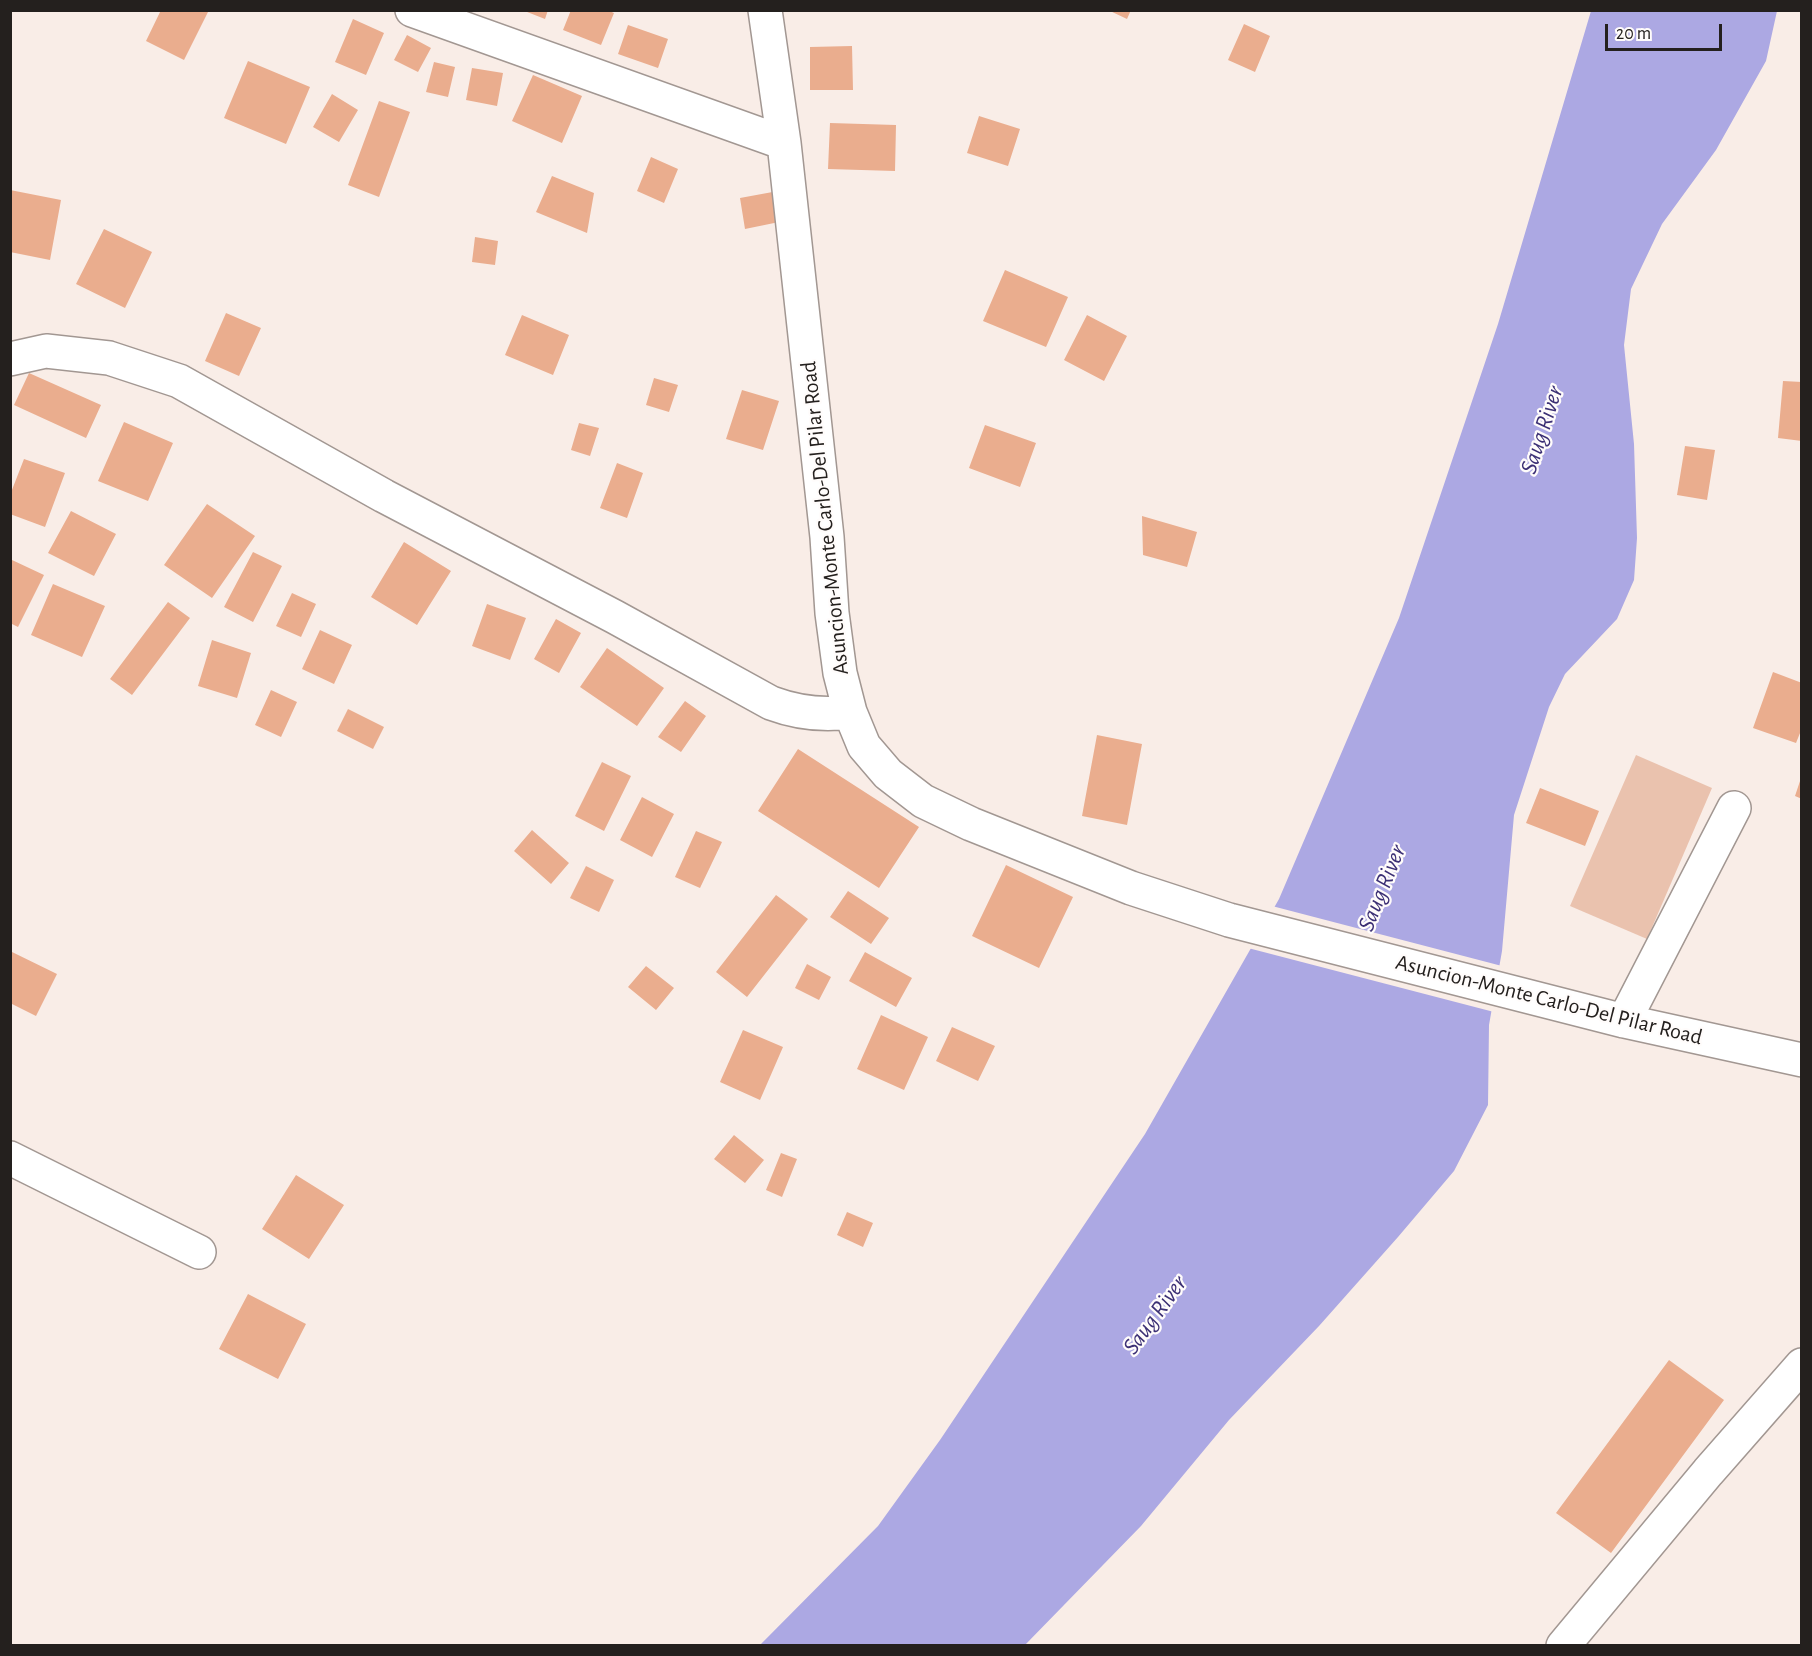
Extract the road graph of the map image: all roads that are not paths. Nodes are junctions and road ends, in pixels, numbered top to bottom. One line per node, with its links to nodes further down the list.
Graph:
1 (412, 10): 3 (street)
2 (765, 10): 3 (street, Asuncion-Monte Carlo-Del Pilar Road)
3 (784, 143): 5 (street, Asuncion-Monte Carlo-Del Pilar Road)
4 (10, 359): 5 (street)
5 (850, 712): 7 (street, Asuncion-Monte Carlo-Del Pilar Road)
6 (1734, 808): 7 (street)
7 (1624, 1021): 8 (street, Asuncion-Monte Carlo-Del Pilar Road)
8 (1802, 1060)
9 (10, 1158): 10 (street)
10 (199, 1252)
11 (1802, 1365): 12 (street)
12 (1563, 1646)

